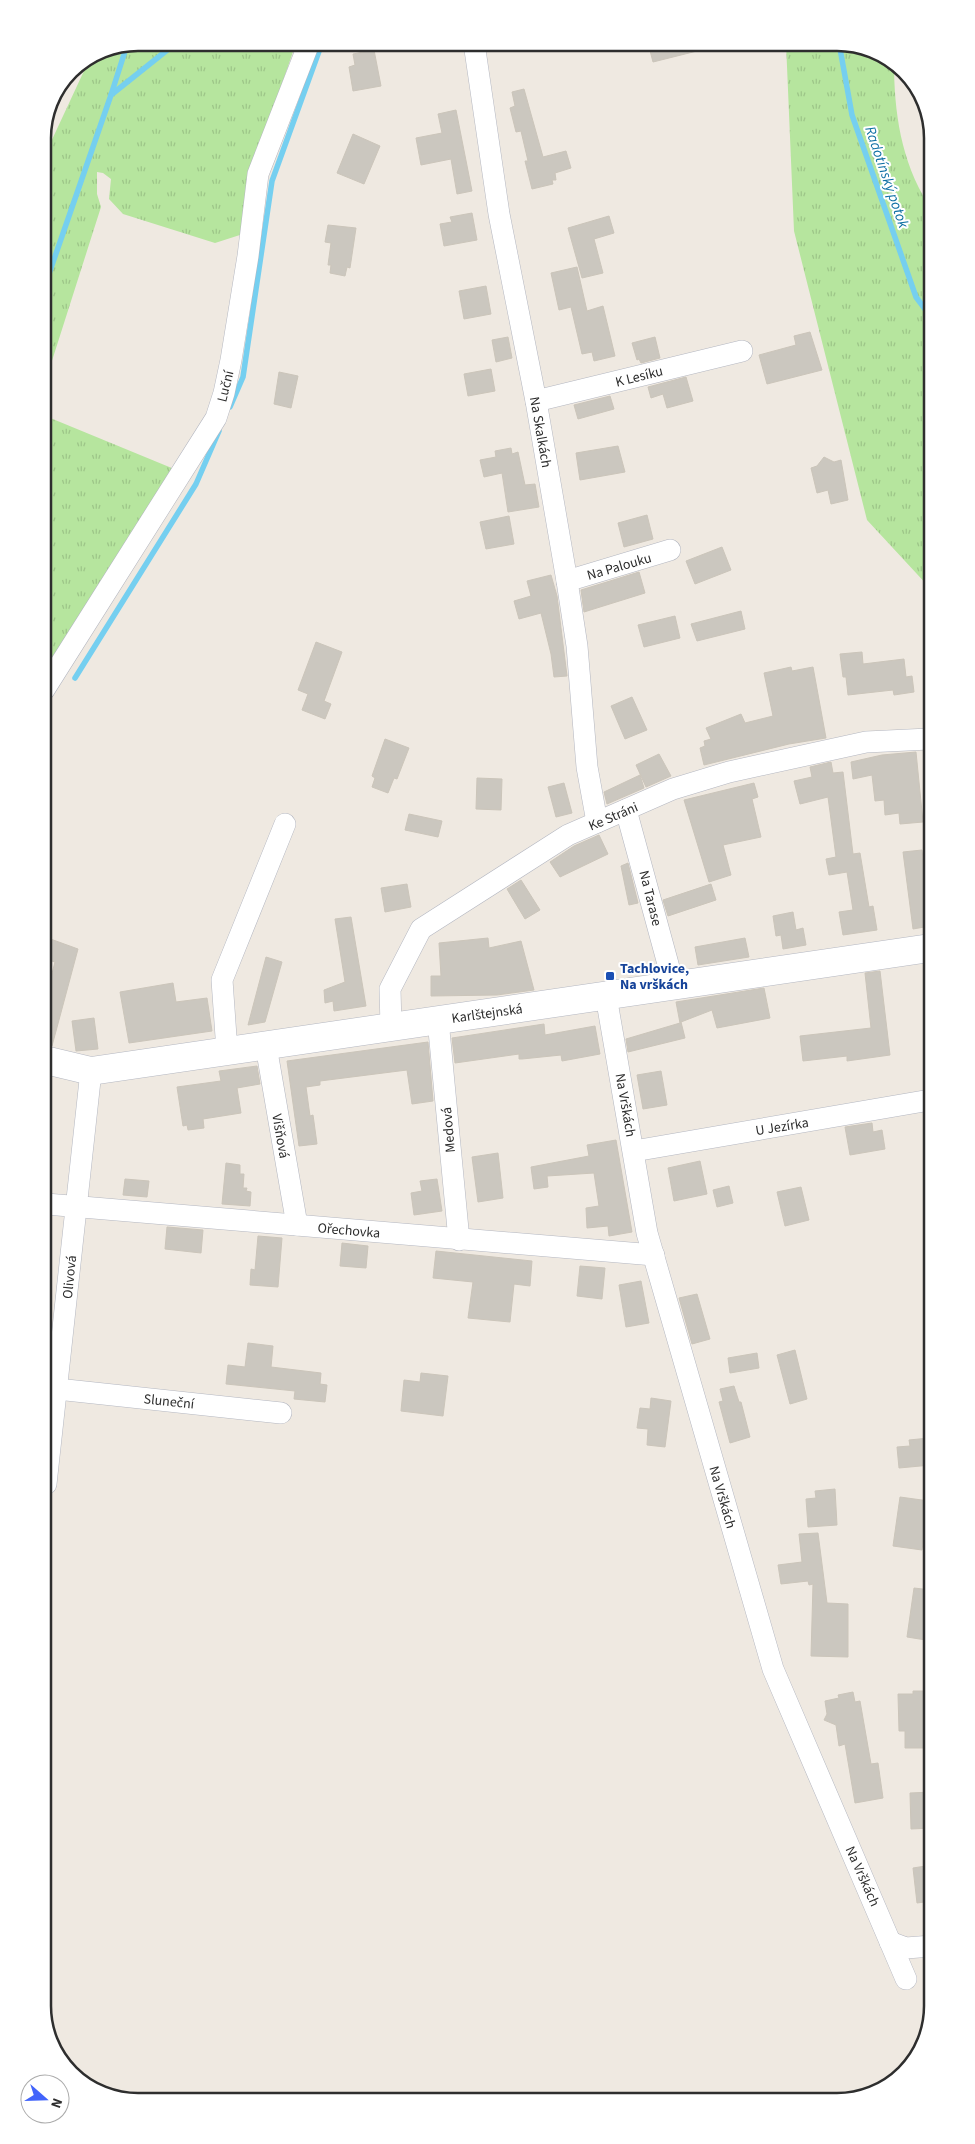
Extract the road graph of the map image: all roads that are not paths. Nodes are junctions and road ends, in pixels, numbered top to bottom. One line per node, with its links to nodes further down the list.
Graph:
1 (306, 51): 7 (street, Luční)
2 (475, 51): 4 (street, Na Skalkách)
3 (742, 351): 4 (street, K Lesíku)
4 (536, 402): 6 (street, Na Skalkách)
5 (670, 550): 6 (street, Na Palouku)
6 (567, 581): 10 (street, Na Skalkách)
7 (51, 679)
8 (924, 739): 9 (street, Ke Stráni)
9 (626, 810): 10 (street, Ke Stráni); 13 (street, Na Tarase)
10 (597, 822): 16 (street, Ke Stráni)
11 (285, 824): 18 (street)
12 (924, 949): 13 (main road, Karlštejnská)
13 (674, 986): 14 (main road, Karlštejnská)
14 (606, 996): 15 (main road, Karlštejnská); 22 (street, Na Vrškách)
15 (438, 1020): 16 (main road, Karlštejnská); 26 (street, Medová)
16 (391, 1026): 17 (main road, Karlštejnská)
17 (266, 1046): 18 (main road, Karlštejnská); 25 (street, Višňová)
18 (227, 1051): 20 (main road, Karlštejnská)
19 (51, 1061): 20 (main road, Karlštejnská)
20 (91, 1071): 24 (street, Olivová)
21 (924, 1101): 22 (street, U Jezírka)
22 (634, 1151): 27 (street, Na Vrškách)
23 (51, 1204): 24 (street, Ořechovka)
24 (76, 1206): 25 (street, Ořechovka); 28 (street, Olivová)
25 (297, 1225): 26 (street, Ořechovka)
26 (459, 1240): 27 (street, Ořechovka)
27 (654, 1255): 31 (street, Na Vrškách)
28 (56, 1389): 29 (street, Sluneční); 30 (street, Olivová)
29 (281, 1413)
30 (51, 1436)
31 (890, 1942): 32 (street); 33 (street, Na Vrškách)
32 (924, 1947)
33 (906, 1978)

